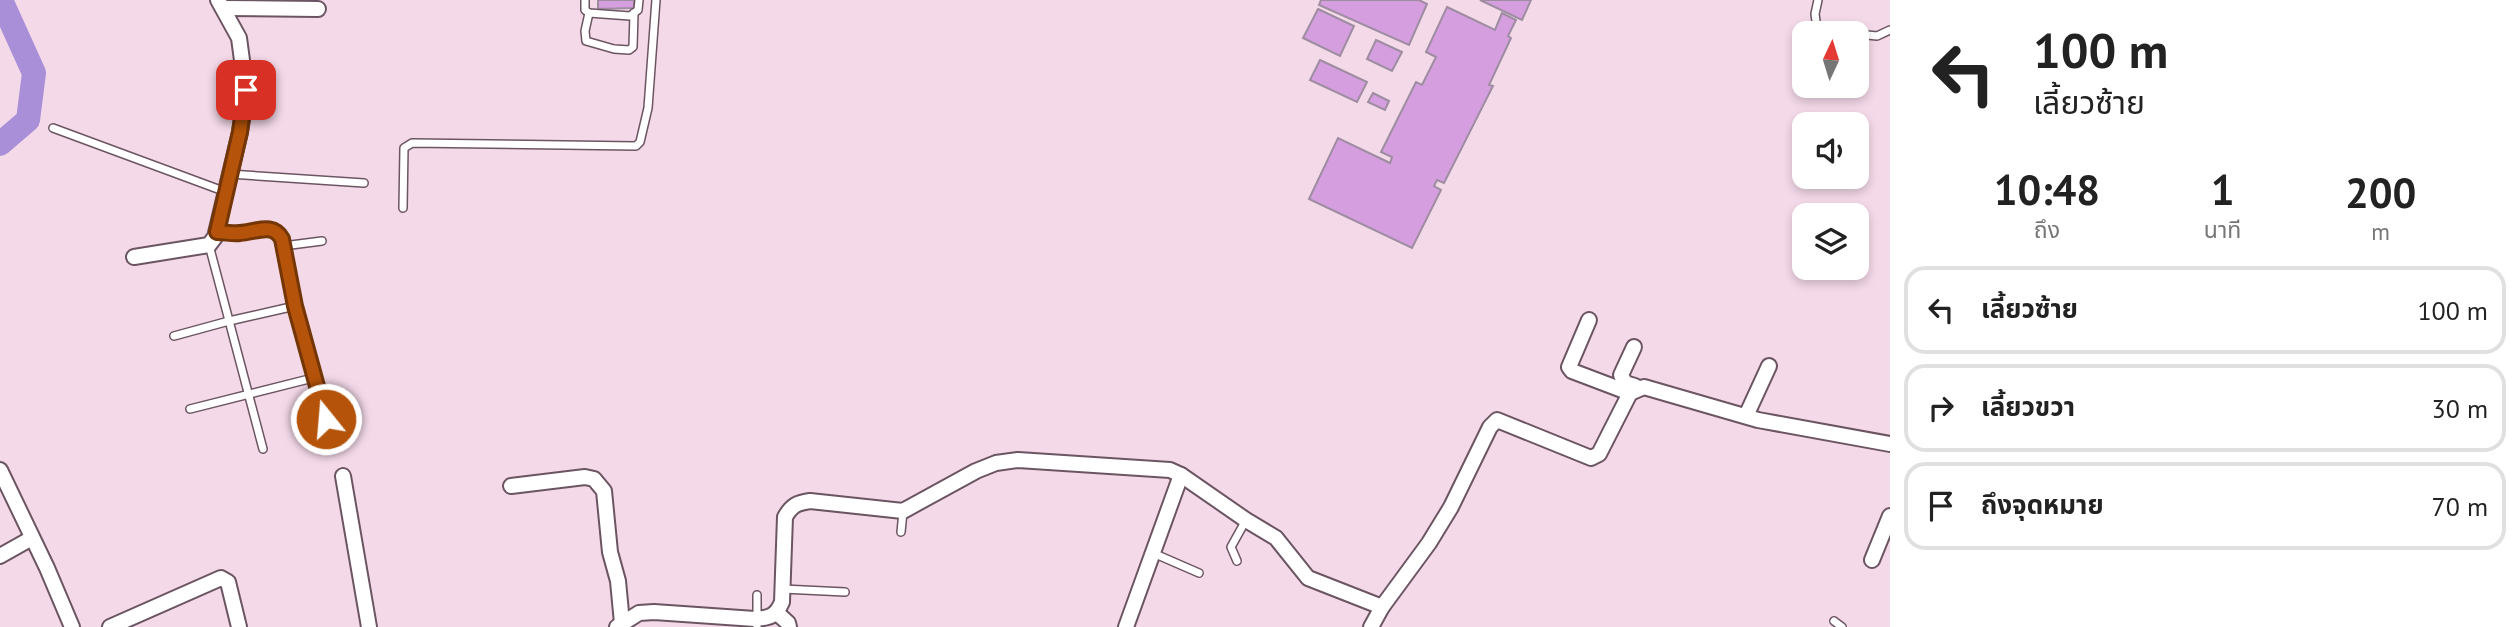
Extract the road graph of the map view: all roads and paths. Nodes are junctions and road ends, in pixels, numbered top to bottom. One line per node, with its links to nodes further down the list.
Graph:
1 (584, 0): 7 (lane)
2 (639, 0): 8 (lane)
3 (656, 0): 16 (lane)
4 (1818, 0): 9 (lane)
5 (220, 4): 6 (street); 13 (street)
6 (318, 9)
7 (589, 13): 8 (lane); 8 (lane)
8 (634, 13)
9 (1816, 21)
10 (1890, 30): 11 (lane)
11 (1869, 35)
12 (53, 128): 15 (lane)
13 (229, 174): 14 (lane); 15 (street)
14 (364, 183)
15 (227, 192): 17 (street)
16 (403, 208)
17 (217, 232): 19 (street); 20 (lane)
18 (322, 241): 20 (lane)
19 (209, 245): 21 (street); 24 (lane)
20 (283, 246): 22 (lane)
21 (134, 257)
22 (295, 306): 24 (lane); 28 (lane)
23 (1589, 320): 29 (street)
24 (229, 321): 25 (lane); 30 (lane)
25 (174, 336)
26 (1634, 347): 29 (street)
27 (1769, 366): 32 (street)
28 (313, 378): 30 (lane); 33 (lane)
29 (1635, 390): 32 (street); 53 (street)
30 (248, 395): 31 (lane); 35 (lane)
31 (190, 409)
32 (1745, 416): 34 (street)
33 (326, 419)
34 (1890, 444)
35 (263, 449)
36 (0, 470): 44 (street)
37 (1181, 474): 40 (street); 42 (street); 45 (street)
38 (343, 476): 62 (street)
39 (511, 486): 58 (street)
40 (903, 511): 43 (lane); 50 (street)
41 (1890, 516): 47 (street)
42 (1246, 520): 48 (lane); 53 (street)
43 (901, 532)
44 (32, 538): 46 (street); 59 (street)
45 (1153, 553): 49 (lane); 64 (street)
46 (0, 556)
47 (1871, 560)
48 (1237, 561)
49 (1199, 573)
50 (782, 589): 51 (lane); 54 (street)
51 (845, 592)
52 (757, 595): 57 (lane)
53 (1382, 607): 65 (street)
54 (777, 613): 57 (street); 63 (street)
55 (1833, 621): 66 (lane)
56 (728, 622): 57 (street); 58 (street)
57 (756, 623)
58 (619, 625)
59 (72, 627)
60 (110, 627): 61 (street)
61 (239, 627)
62 (369, 627)
63 (789, 627)
64 (1126, 627)
65 (1371, 627)
66 (1842, 627)

